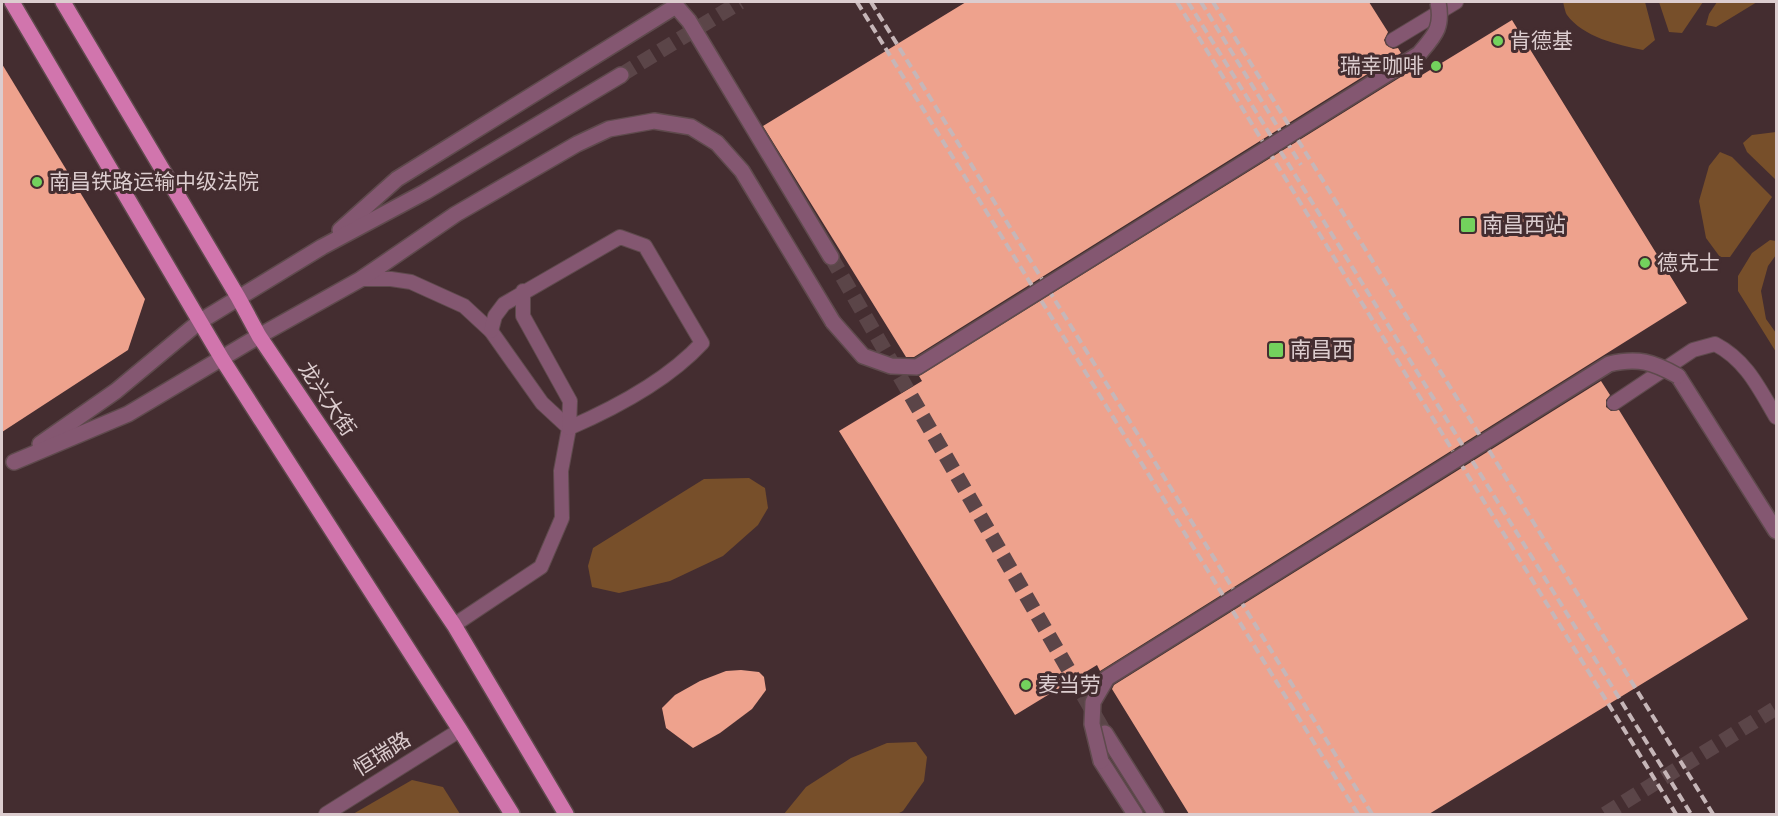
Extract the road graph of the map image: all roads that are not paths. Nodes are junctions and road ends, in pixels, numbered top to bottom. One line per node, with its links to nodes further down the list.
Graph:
1 (12, 2): 12 (main road)
2 (63, 2): 11 (main road, 龙兴大街)
3 (1438, 2): 9 (street, bridge)
4 (1456, 2): 5 (street)
5 (1393, 40)
6 (621, 75): 7 (street)
7 (322, 246): 8 (street); 11 (street)
8 (831, 257)
9 (361, 279): 13 (street); 14 (street)
10 (523, 291): 13 (street); 18 (street); 18 (street)
11 (238, 297): 12 (street); 14 (main road, 龙兴大街)
12 (199, 322): 15 (main road); 19 (street)
13 (491, 331): 18 (street)
14 (259, 336): 15 (street); 21 (main road, 龙兴大街)
15 (222, 359): 19 (street); 22 (main road)
16 (1614, 403): 17 (street)
17 (1776, 417)
18 (569, 428): 21 (street)
19 (8, 466)
20 (1776, 531): 27 (street, bridge)
21 (454, 625): 26 (main road, 龙兴大街)
22 (460, 730): 24 (street, 恒瑞路); 25 (main road)
23 (1105, 733): 28 (street)
24 (326, 814)
25 (512, 814)
26 (566, 814)
27 (1135, 814)
28 (1156, 814)

